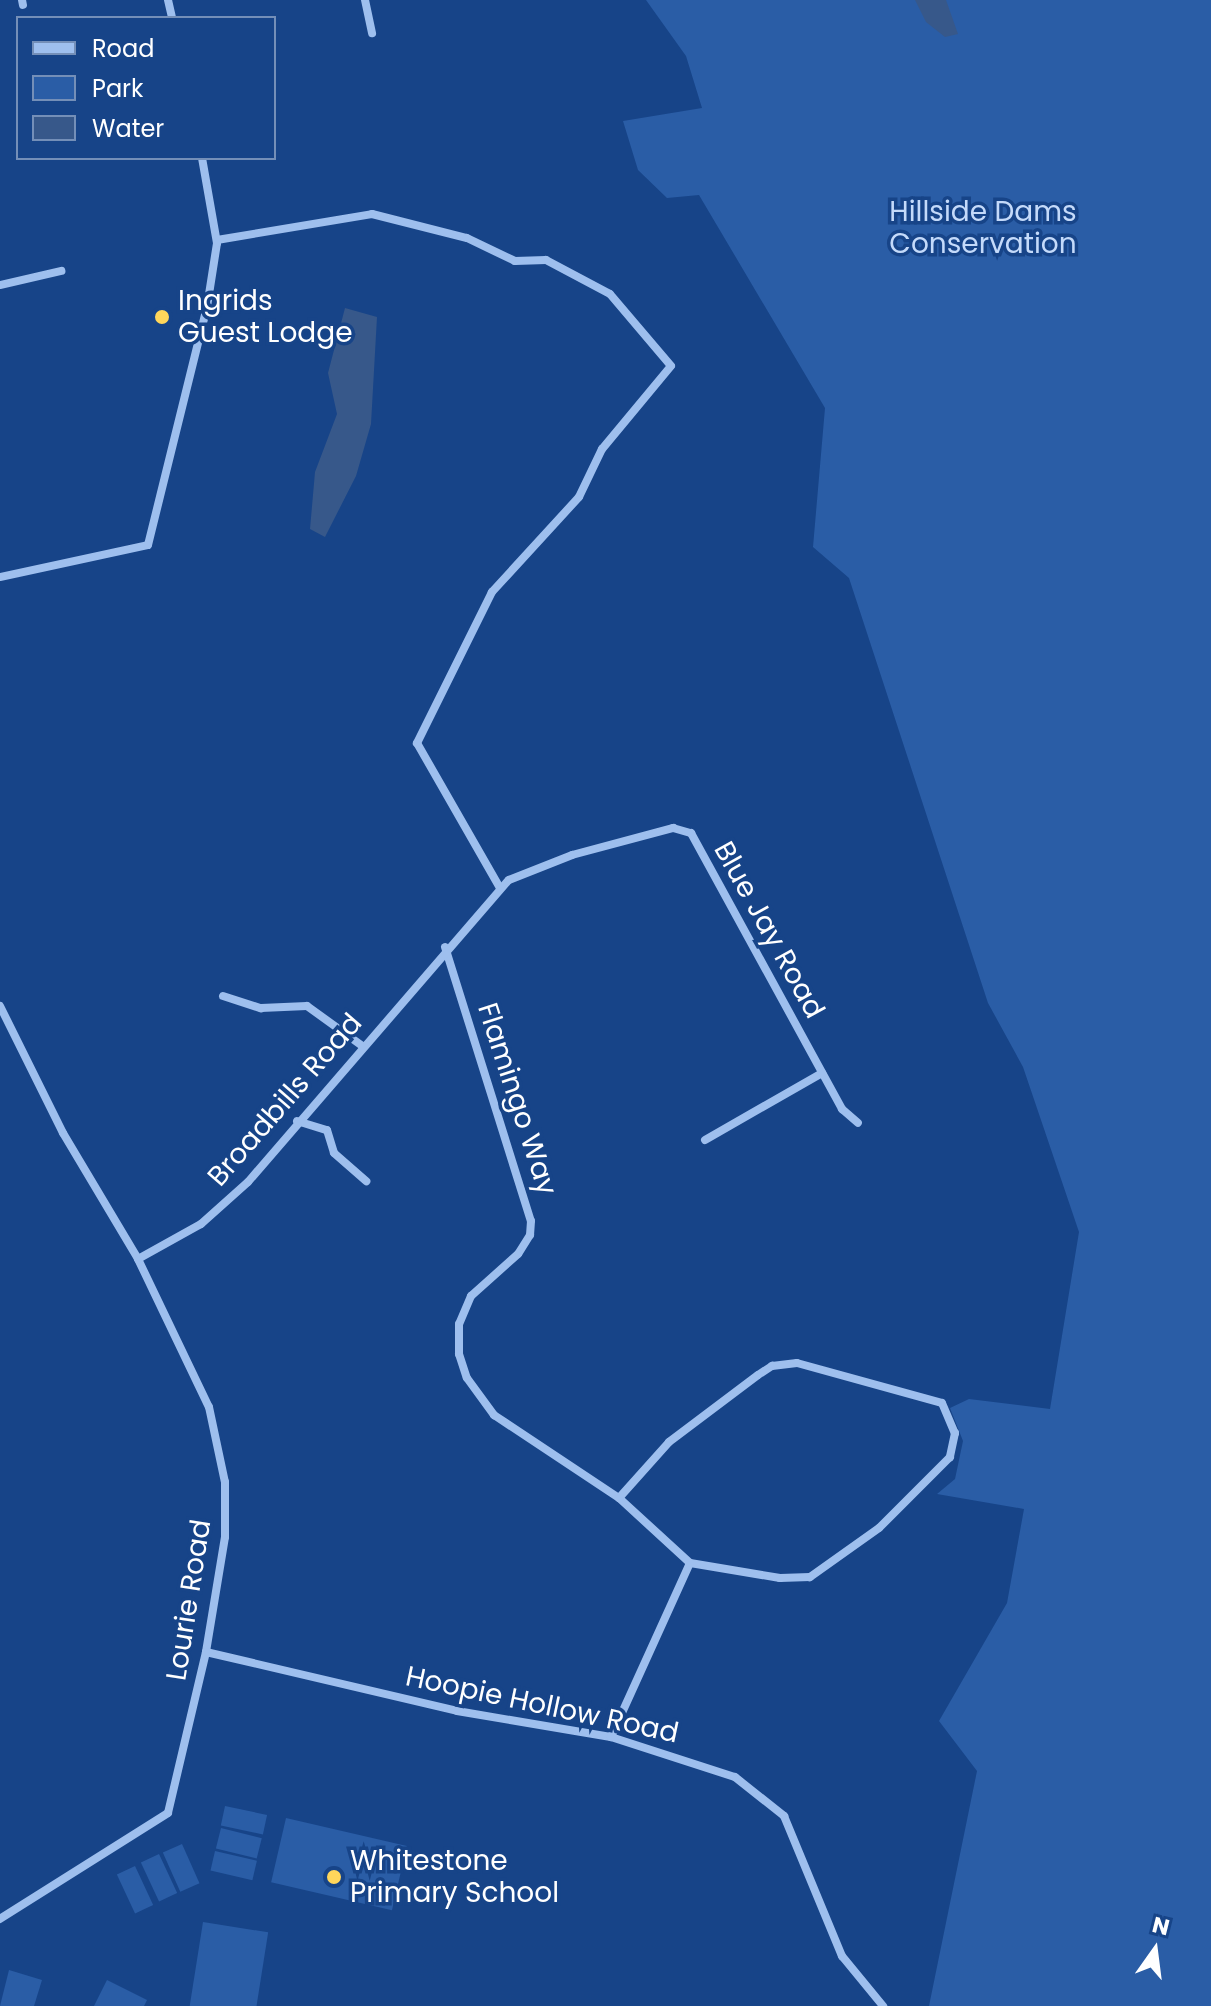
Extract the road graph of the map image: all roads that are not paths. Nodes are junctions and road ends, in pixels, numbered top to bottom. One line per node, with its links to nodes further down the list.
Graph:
1 (365, 0): 2 (street)
2 (372, 33)
3 (202, 160): 4 (street)
4 (217, 240): 7 (street); 8 (street)
5 (61, 271): 6 (street)
6 (0, 285)
7 (0, 577)
8 (500, 888): 9 (street, Blue Jay Road); 14 (street, Blue Jay Road)
9 (445, 947): 13 (street, Broadbills Road); 20 (street, Flamingo Way)
10 (223, 996): 13 (street)
11 (0, 1006): 12 (street, Lourie Road)
12 (2, 1023): 19 (street, Lourie Road)
13 (361, 1045): 15 (street, Broadbills Road)
14 (822, 1073): 16 (street, Blue Jay Road); 17 (street)
15 (297, 1121): 18 (street); 19 (street, Broadbills Road)
16 (858, 1123)
17 (705, 1140)
18 (366, 1181)
19 (138, 1259): 22 (street, Lourie Road)
20 (619, 1498): 21 (street, Flamingo Way); 21 (street)
21 (690, 1563): 23 (street)
22 (206, 1652): 23 (street, Hoopie Hollow Road); 24 (street, Lourie Road)
23 (611, 1737): 25 (street, Hoopie Hollow Road)
24 (0, 1919)
25 (883, 2006)

